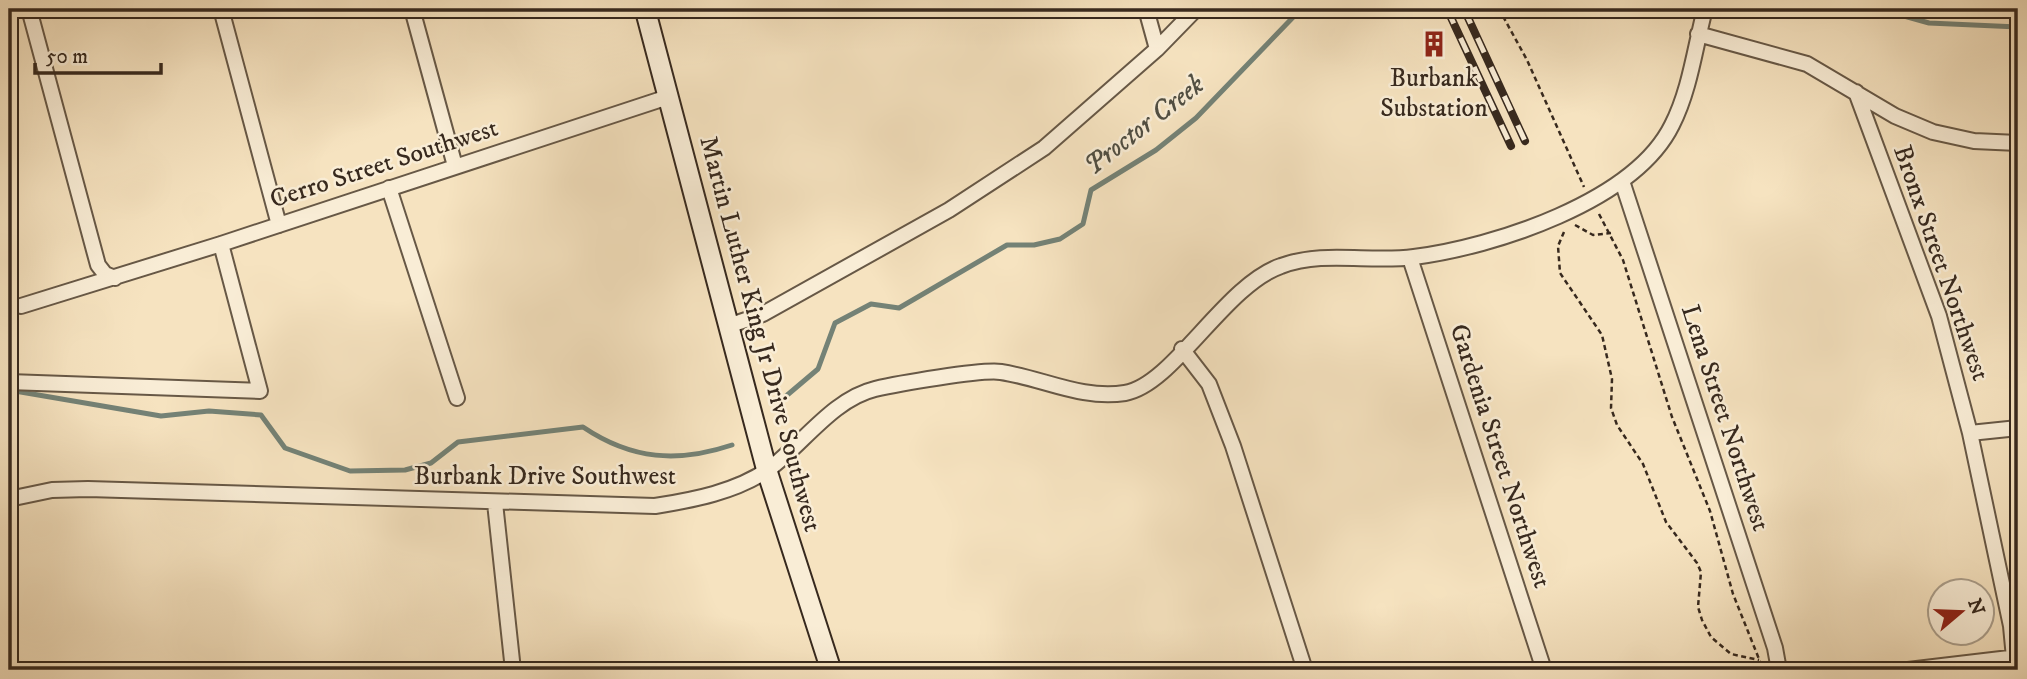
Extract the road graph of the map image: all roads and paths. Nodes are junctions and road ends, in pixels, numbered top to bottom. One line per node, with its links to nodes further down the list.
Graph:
1 (29, 9): 22 (street)
2 (221, 9): 18 (street)
3 (412, 9): 14 (street)
4 (645, 9): 12 (main road, Martin Luther King Jr Drive Southwest)
5 (1146, 9): 10 (street)
6 (1196, 9): 10 (street)
7 (1499, 9): 17 (path)
8 (1705, 9): 9 (street)
9 (1698, 34): 11 (street); 15 (street)
10 (1157, 49): 24 (street)
11 (1856, 92): 13 (street); 29 (street, Bronx Street Northwest)
12 (668, 97): 14 (street, Cerro Street Southwest); 24 (main road, Martin Luther King Jr Drive Southwest)
13 (2018, 143)
14 (455, 166): 16 (street, Cerro Street Southwest)
15 (1622, 181): 17 (street); 40 (street, Lena Street Northwest)
16 (389, 188): 18 (street, Cerro Street Southwest); 27 (street)
17 (1589, 198): 19 (path); 21 (street)
18 (279, 225): 20 (street, Cerro Street Southwest)
19 (1611, 233): 34 (path); 34 (path)
20 (221, 244): 22 (street, Cerro Street Southwest); 26 (street)
21 (1410, 258): 25 (street); 38 (street, Gardenia Street Northwest)
22 (115, 278): 23 (street, Cerro Street Southwest)
23 (21, 306)
24 (728, 326): 30 (main road, Martin Luther King Jr Drive Southwest)
25 (1182, 349): 30 (street, Burbank Drive Southwest); 37 (street)
26 (9, 382)
27 (457, 398)
28 (2018, 428): 29 (street)
29 (1970, 433): 33 (street, Bronx Street Northwest)
30 (767, 471): 32 (street, Burbank Drive Southwest); 36 (main road, Martin Luther King Jr Drive Southwest)
31 (9, 499): 32 (street, Burbank Drive Southwest)
32 (495, 503): 35 (street)
33 (2016, 657): 41 (street)
34 (1759, 660): 39 (path)
35 (513, 670)
36 (831, 670)
37 (1305, 670)
38 (1544, 670)
39 (1764, 670)
40 (1779, 670)
41 (1908, 670)

